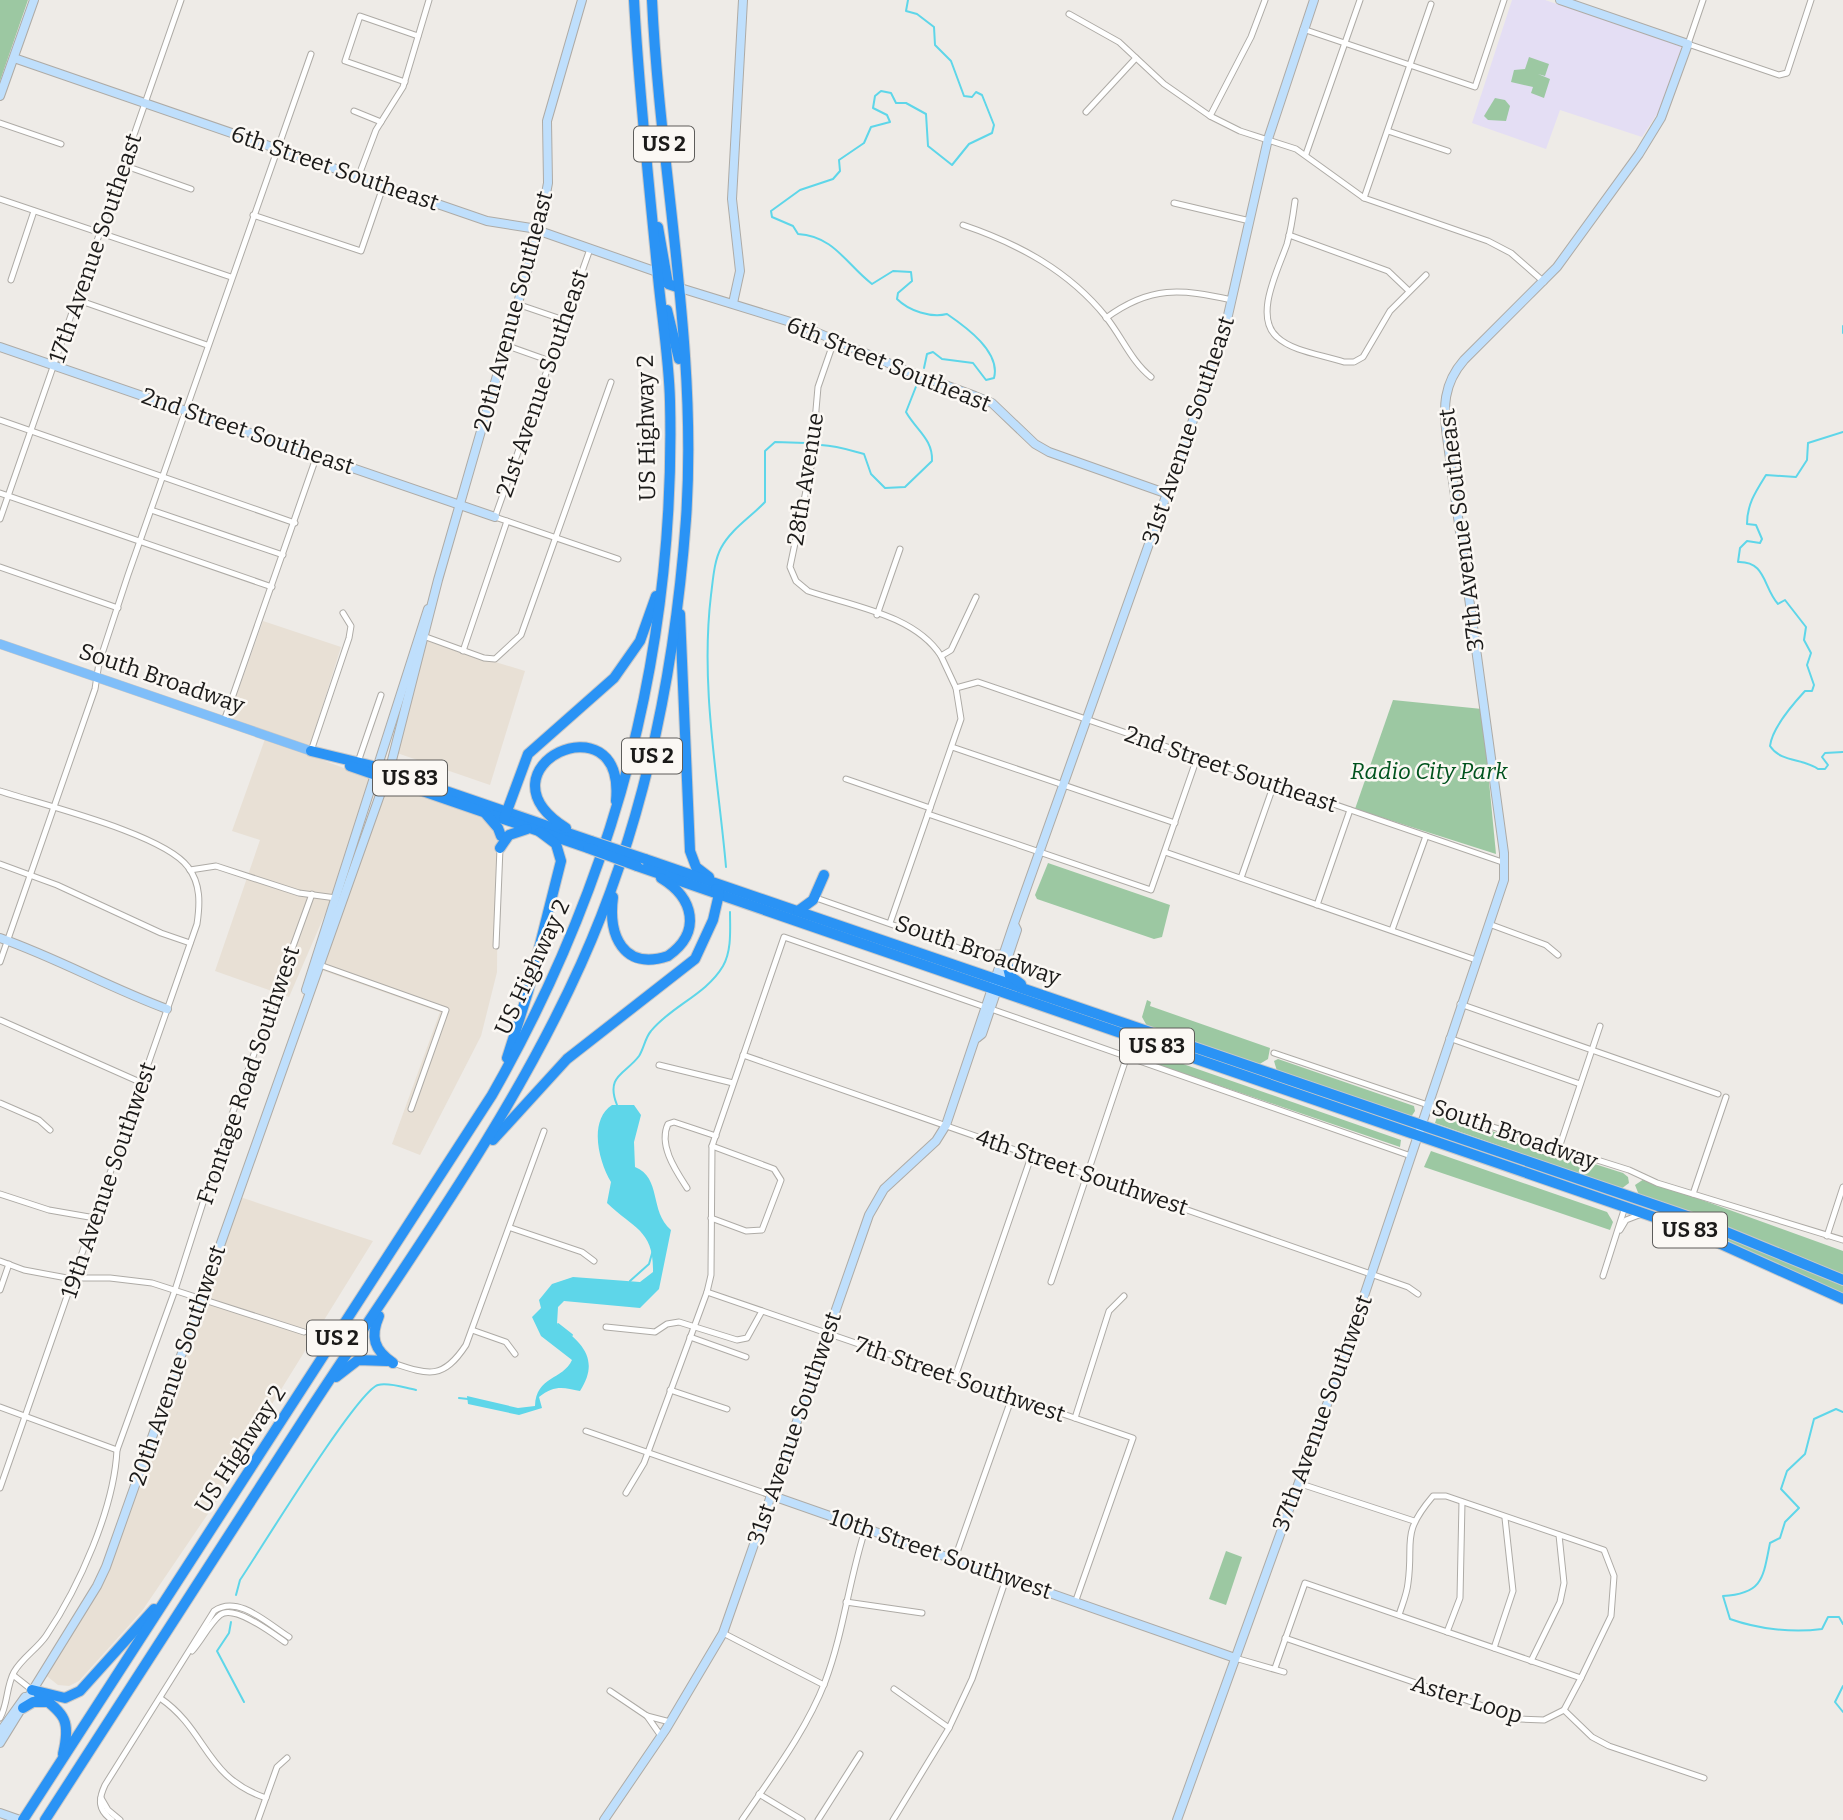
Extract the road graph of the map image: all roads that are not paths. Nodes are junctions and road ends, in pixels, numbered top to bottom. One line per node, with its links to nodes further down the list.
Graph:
1 (34, 0): 22 (street)
2 (181, 0): 27 (street, 17th Avenue Southeast)
3 (429, 0): 18 (street)
4 (582, 0): 52 (street, 20th Avenue Southeast)
5 (634, 0): 41 (highway, US Highway 2 / US 2)
6 (652, 0): 61 (highway, US Highway 2 / US 2)
7 (743, 0): 65 (street)
8 (1265, 0): 30 (street)
9 (1314, 0): 17 (street, 31st Avenue Southeast)
10 (1360, 0): 19 (street)
11 (1504, 0): 24 (street)
12 (1560, 0): 20 (street)
13 (1703, 0): 20 (street)
14 (1811, 0): 20 (street)
15 (1431, 4): 24 (street)
16 (1069, 14): 23 (street)
17 (1303, 29): 19 (street); 34 (street, 31st Avenue Southeast)
18 (418, 36): 25 (street); 25 (street)
19 (1345, 43): 24 (street); 38 (street)
20 (1688, 44): 60 (street, 37th Avenue Southeast)
21 (311, 54): 36 (street)
22 (13, 58): 26 (street); 27 (street, 6th Street Southeast)
23 (1136, 58): 29 (street); 30 (street)
24 (1410, 65): 33 (street)
25 (405, 82): 31 (street)
26 (0, 96)
27 (145, 102): 36 (street, 6th Street Southeast); 39 (street, 17th Avenue Southeast)
28 (354, 111): 31 (street)
29 (1086, 112)
30 (1210, 116): 34 (street)
31 (381, 121): 40 (street)
32 (0, 123): 35 (street)
33 (1388, 131): 37 (street); 44 (street)
34 (1268, 139): 38 (street); 50 (street, 31st Avenue Southeast)
35 (61, 144)
36 (278, 148): 40 (street, 6th Street Southeast); 49 (street)
37 (1448, 151)
38 (1306, 154): 44 (street)
39 (123, 166): 43 (street); 53 (street, 17th Avenue Southeast)
40 (359, 175): 42 (street, 6th Street Southeast)
41 (648, 180): 56 (highway, US Highway 2 / US 2); 61 (highway)
42 (384, 184): 49 (street); 52 (street, 6th Street Southeast)
43 (191, 189)
44 (1364, 198): 60 (street)
45 (0, 199): 48 (street)
46 (1295, 201): 54 (street)
47 (1174, 203): 50 (street)
48 (34, 211): 53 (street); 59 (street)
49 (253, 215): 58 (street)
50 (1250, 221): 64 (street, 31st Avenue Southeast)
51 (963, 225): 67 (street)
52 (539, 230): 55 (street, 6th Street Southeast); 66 (street, 20th Avenue Southeast)
53 (99, 233): 58 (street); 63 (street, 17th Avenue Southeast)
54 (1289, 235): 62 (street); 62 (street)
55 (590, 249): 56 (street, 6th Street Southeast); 68 (street, 21st Avenue Southeast)
56 (657, 272): 77 (highway); 94 (highway, US Highway 2 / US 2)
57 (1426, 275): 62 (street)
58 (231, 278): 70 (street)
59 (11, 280)
60 (1544, 282): 138 (street, 37th Avenue Southeast)
61 (677, 287): 65 (street, 6th Street Southeast); 77 (highway, US Highway 2 / US 2)
62 (1409, 291)
63 (78, 300): 70 (street); 74 (street, 17th Avenue Southeast)
64 (1233, 300): 67 (street); 83 (street, 31st Avenue Southeast)
65 (733, 303): 69 (street, 6th Street Southeast)
66 (517, 304): 68 (street); 71 (street, 20th Avenue Southeast)
67 (1106, 317): 75 (street)
68 (565, 320): 73 (street, 21st Avenue Southeast)
69 (835, 338): 83 (street, 6th Street Southeast); 105 (street, 28th Avenue)
70 (207, 345): 78 (street)
71 (505, 345): 73 (street); 86 (street, 20th Avenue Southeast)
72 (0, 347): 74 (street, 2nd Street Southeast)
73 (550, 361): 88 (street, 21st Avenue Southeast)
74 (55, 366): 78 (street, 2nd Street Southeast); 80 (street, 17th Avenue Southeast)
75 (1151, 377)
76 (611, 382): 92 (street)
77 (686, 384): 102 (highway, US Highway 2 / US 2)
78 (185, 410): 81 (street, 2nd Street Southeast); 82 (street)
79 (0, 421): 80 (street)
80 (31, 431): 82 (street); 85 (street, 17th Avenue Southeast)
81 (317, 455): 86 (street, 2nd Street Southeast); 91 (street)
82 (163, 477): 87 (street); 91 (street)
83 (1165, 493): 113 (street, 31st Avenue Southeast)
84 (0, 494): 85 (street)
85 (8, 496): 89 (street, 17th Avenue Southeast); 93 (street)
86 (460, 504): 88 (street, 2nd Street Southeast); 99 (street, 20th Avenue Southeast)
87 (151, 510): 93 (street); 96 (street)
88 (495, 517): 90 (street)
89 (0, 519)
90 (507, 521): 92 (street); 108 (street, 21st Avenue Southeast)
91 (295, 523): 96 (street)
92 (556, 537): 97 (street); 108 (street)
93 (140, 542): 100 (street); 103 (street)
94 (667, 542): 121 (highway); 132 (highway, US Highway 2 / US 2)
95 (900, 549): 105 (street)
96 (283, 555): 100 (street)
97 (618, 559)
98 (0, 567): 103 (street)
99 (438, 580): 106 (street, 20th Avenue Southwest); 119 (street, 20th Avenue Southwest)
100 (271, 587): 114 (street)
101 (976, 597): 109 (street)
102 (678, 598): 141 (highway, US Highway 2 / US 2); 154 (highway)
103 (118, 608): 110 (street)
104 (343, 613): 116 (street)
105 (877, 615): 109 (street, 28th Avenue)
106 (426, 637): 108 (street); 119 (street, 20th Avenue Southwest)
107 (0, 645): 110 (main road, South Broadway / US 83)
108 (463, 651)
109 (941, 656): 111 (street, 28th Avenue)
110 (98, 678): 114 (main road, South Broadway / US 83); 126 (street)
111 (956, 688): 113 (street, 2nd Street Southeast); 115 (street, 28th Avenue)
112 (381, 695): 118 (street)
113 (1087, 720): 117 (street, 2nd Street Southeast); 123 (street, 31st Avenue Southeast)
114 (224, 721): 116 (main road, South Broadway / US 83)
115 (952, 747): 123 (street); 128 (street, 28th Avenue)
116 (311, 751): 118 (highway, South Broadway / US 83); 119 (highway, South Broadway / US 83)
117 (1197, 758): 122 (street, 2nd Street Southeast); 130 (street)
118 (358, 762): 119 (highway, South Broadway / US 83)
119 (382, 773): 125 (highway, South Broadway / US 83); 149 (street, 20th Avenue Southwest); 150 (street, 20th Avenue Southwest)
120 (846, 779): 128 (street)
121 (516, 783): 125 (highway); 129 (highway)
122 (1274, 784): 127 (street, 2nd Street Southeast); 145 (street)
123 (1064, 786): 130 (street); 137 (street, 31st Avenue Southeast)
124 (0, 791): 126 (street)
125 (482, 807): 129 (highway, South Broadway / US 83); 134 (highway)
126 (53, 808): 142 (street); 143 (street)
127 (1350, 810): 133 (street, 2nd Street Southeast); 153 (street)
128 (929, 811): 137 (street); 157 (street, 28th Avenue)
129 (506, 816): 131 (highway, South Broadway / US 83); 134 (street); 135 (highway, South Broadway / US 83)
130 (1175, 823): 136 (street)
131 (535, 830): 134 (highway); 135 (highway, South Broadway / US 83); 197 (highway)
132 (611, 834): 135 (highway); 197 (highway, US Highway 2 / US 2)
133 (1426, 836): 138 (street, 2nd Street Southeast); 160 (street)
134 (500, 842): 163 (street)
135 (587, 842): 140 (highway, South Broadway / US 83, bridge)
136 (1165, 852): 137 (street); 145 (street)
137 (1041, 853): 166 (street, 31st Avenue Southwest)
138 (1505, 863): 158 (street, 37th Avenue Southeast)
139 (0, 864): 143 (street)
140 (641, 864): 141 (highway); 146 (highway, South Broadway / US 83); 148 (highway, South Broadway / US 83)
141 (619, 866): 209 (highway, US Highway 2 / US 2)
142 (190, 870): 147 (street); 162 (street, 19th Avenue Southwest)
143 (30, 874): 161 (street); 162 (street)
144 (824, 875): 154 (highway)
145 (1241, 878): 153 (street)
146 (703, 879): 148 (highway); 154 (highway, South Broadway / US 83)
147 (312, 894): 149 (street); 232 (street, Frontage Road Southwest)
148 (719, 894): 152 (highway, South Broadway / US 83); 156 (highway)
149 (334, 898): 150 (street); 169 (street, 20th Avenue Southwest)
150 (344, 899): 169 (street, 20th Avenue Southwest)
151 (820, 899): 157 (street)
152 (743, 902): 156 (highway); 159 (highway, South Broadway / US 83)
153 (1317, 905): 160 (street)
154 (794, 909): 155 (highway, South Broadway / US 83)
155 (816, 916): 159 (street); 170 (highway, South Broadway / US 83)
156 (713, 920): 209 (highway)
157 (890, 923): 166 (street)
158 (1489, 924): 165 (street); 167 (street, 37th Avenue Southeast)
159 (814, 929): 164 (street); 170 (highway, South Broadway / US 83)
160 (1392, 930): 167 (street)
161 (4, 939): 168 (street); 174 (street)
162 (190, 943): 174 (street, 19th Avenue Southwest)
163 (496, 946)
164 (811, 946): 173 (street); 184 (street)
165 (1558, 956)
166 (1005, 958): 170 (street, 31st Avenue Southwest); 171 (highway)
167 (1476, 960): 172 (street, 37th Avenue Southeast)
168 (0, 962)
169 (317, 964): 196 (street); 235 (street, 20th Avenue Southwest)
170 (996, 985): 171 (highway, South Broadway / US 83); 173 (street, 31st Avenue Southwest); 175 (highway)
171 (1039, 1000): 175 (highway, South Broadway / US 83); 177 (highway); 179 (highway, South Broadway / US 83)
172 (1460, 1004): 180 (street, 37th Avenue Southwest); 181 (street)
173 (988, 1008): 186 (street); 199 (street, 31st Avenue Southwest)
174 (167, 1009): 189 (street, 19th Avenue Southwest)
175 (1084, 1009): 177 (highway, South Broadway / US 83)
176 (0, 1020): 189 (street)
177 (1133, 1026): 185 (highway, South Broadway / US 83)
178 (1600, 1026): 181 (street)
179 (1133, 1038): 183 (highway, South Broadway / US 83); 185 (highway); 186 (street)
180 (1449, 1038): 191 (street); 195 (street, 37th Avenue Southwest)
181 (1592, 1051): 191 (street); 192 (street)
182 (1274, 1053): 195 (street)
183 (1181, 1054): 188 (highway); 203 (highway, South Broadway / US 83)
184 (743, 1055): 190 (street); 199 (street, 4th Street Southwest)
185 (1218, 1055): 188 (highway, South Broadway / US 83)
186 (1128, 1057): 207 (street); 208 (street)
187 (659, 1065): 190 (street)
188 (1266, 1072): 198 (highway, South Broadway / US 83)
189 (142, 1083): 216 (street, 19th Avenue Southwest)
190 (733, 1083): 202 (street)
191 (1580, 1084): 205 (street)
192 (1718, 1094)
193 (1726, 1097): 213 (street)
194 (0, 1103): 200 (street)
195 (1428, 1105): 198 (street, 37th Avenue Southwest); 205 (street)
196 (411, 1109)
197 (483, 1110): 269 (highway, US Highway 2 / US 2)
198 (1422, 1124): 203 (street, 37th Avenue Southwest); 214 (highway, South Broadway / US 83)
199 (946, 1125): 206 (street, 4th Street Southwest); 243 (street, 31st Avenue Southwest)
200 (50, 1130)
201 (544, 1131): 218 (street)
202 (716, 1136): 204 (street); 211 (street)
203 (1418, 1137): 207 (street, 37th Avenue Southwest); 214 (highway, South Broadway / US 83)
204 (712, 1146): 217 (street); 217 (street)
205 (1559, 1148): 213 (street)
206 (1032, 1154): 208 (street, 4th Street Southwest); 248 (street)
207 (1411, 1156): 225 (street, 37th Avenue Southwest)
208 (1086, 1177): 225 (street, 4th Street Southwest); 230 (street)
209 (459, 1183): 227 (highway, US Highway 2 / US 2)
210 (1843, 1187): 219 (street)
211 (687, 1188)
212 (0, 1194): 216 (street)
213 (1693, 1194): 219 (street)
214 (1627, 1202): 215 (highway, US 83); 220 (street); 229 (highway, US 83)
215 (1645, 1214): 220 (street); 237 (highway, US 83)
216 (95, 1218): 228 (street, 19th Avenue Southwest)
217 (711, 1218): 233 (street)
218 (511, 1228): 223 (street); 241 (street)
219 (1827, 1236): 221 (street)
220 (1615, 1239): 226 (street)
221 (1843, 1240)
222 (0, 1261): 224 (street)
223 (594, 1261)
224 (9, 1264): 228 (street); 231 (street)
225 (1372, 1274): 234 (street, 4th Street Southwest); 259 (street, 37th Avenue Southwest)
226 (1602, 1276)
227 (398, 1277): 247 (highway); 249 (highway, US Highway 2 / US 2)
228 (74, 1278): 232 (street); 254 (street, 19th Avenue Southwest)
229 (1843, 1280)
230 (1051, 1282)
231 (0, 1290)
232 (175, 1290): 235 (street); 257 (street, Frontage Road Southwest)
233 (708, 1292): 238 (street, 7th Street Southwest); 239 (street)
234 (1418, 1294)
235 (202, 1296): 242 (street); 288 (street, 20th Avenue Southwest)
236 (1124, 1296): 255 (street)
237 (1843, 1299)
238 (762, 1311): 239 (street); 243 (street, 7th Street Southwest)
239 (694, 1324): 240 (street); 244 (street)
240 (606, 1327)
241 (472, 1330): 245 (street); 247 (street)
242 (304, 1332)
243 (828, 1333): 248 (street, 7th Street Southwest); 262 (street, 31st Avenue Southwest)
244 (690, 1337): 246 (street); 250 (street)
245 (515, 1354)
246 (746, 1357)
247 (393, 1363): 249 (highway)
248 (955, 1377): 251 (street, 7th Street Southwest)
249 (324, 1389): 310 (highway, US Highway 2 / US 2)
250 (670, 1390): 253 (street); 258 (street)
251 (1012, 1397): 255 (street, 7th Street Southwest); 268 (street)
252 (0, 1407): 254 (street)
253 (727, 1409)
254 (26, 1417): 257 (street); 260 (street, 19th Avenue Southwest)
255 (1075, 1418): 271 (street, 7th Street Southwest)
256 (586, 1431): 258 (street, 10th Street Southwest)
257 (117, 1450): 284 (street, Frontage Road Southwest)
258 (647, 1452): 261 (street); 262 (street, 10th Street Southwest)
259 (1298, 1483): 265 (street); 280 (street, 37th Avenue Southwest)
260 (0, 1488)
261 (625, 1493)
262 (770, 1495): 266 (street, 10th Street Southwest); 276 (street, 31st Avenue Southwest)
263 (1462, 1502): 264 (street); 265 (street); 275 (street)
264 (1505, 1518): 267 (street); 279 (street)
265 (1415, 1521): 274 (street)
266 (866, 1527): 268 (street, 10th Street Southwest); 272 (street)
267 (1559, 1535): 281 (street); 285 (street)
268 (955, 1558): 270 (street, 10th Street Southwest)
269 (192, 1562): 288 (highway); 303 (highway, US Highway 2 / US 2)
270 (1007, 1576): 271 (street, 10th Street Southwest); 297 (street)
271 (1076, 1600): 280 (street, 10th Street Southwest)
272 (846, 1602): 273 (street); 286 (street)
273 (922, 1613)
274 (1399, 1615): 275 (street); 277 (street)
275 (1447, 1632): 279 (street)
276 (723, 1633): 286 (street); 296 (street, 31st Avenue Southwest)
277 (1285, 1638): 282 (street); 293 (street, Aster Loop)
278 (287, 1640): 290 (street)
279 (1494, 1648): 281 (street)
280 (1235, 1658): 282 (street); 319 (street, 37th Avenue Southwest)
281 (1531, 1661): 285 (street)
282 (1275, 1668): 283 (street)
283 (1284, 1672)
284 (13, 1675): 288 (street); 295 (street, Frontage Road Southwest)
285 (1581, 1678): 293 (street)
286 (824, 1685): 305 (street)
287 (894, 1689): 297 (street)
288 (32, 1690): 291 (highway); 292 (street, 20th Avenue Southwest); 298 (street, 20th Avenue Southwest)
289 (610, 1691): 294 (street)
290 (160, 1698): 306 (street); 307 (street)
291 (48, 1702): 292 (highway); 303 (highway)
292 (23, 1708): 300 (street, 20th Avenue Southwest)
293 (1564, 1710): 304 (street)
294 (647, 1716): 296 (street); 299 (street)
295 (0, 1718)
296 (670, 1723): 299 (street, 31st Avenue Southwest)
297 (949, 1728): 318 (street)
298 (0, 1732)
299 (661, 1736): 314 (street, 31st Avenue Southwest)
300 (0, 1743)
301 (860, 1754): 317 (street)
302 (287, 1758): 307 (street)
303 (62, 1760): 309 (highway, US Highway 2 / US 2)
304 (1704, 1778)
305 (759, 1794): 315 (street); 316 (street)
306 (101, 1795): 311 (street); 312 (street)
307 (266, 1798): 313 (street)
308 (4, 1815): 309 (street)
309 (21, 1820)
310 (45, 1820)
311 (112, 1820)
312 (120, 1820)
313 (258, 1820)
314 (604, 1820)
315 (742, 1820)
316 (802, 1820)
317 (818, 1820)
318 (893, 1820)
319 (1177, 1820)

